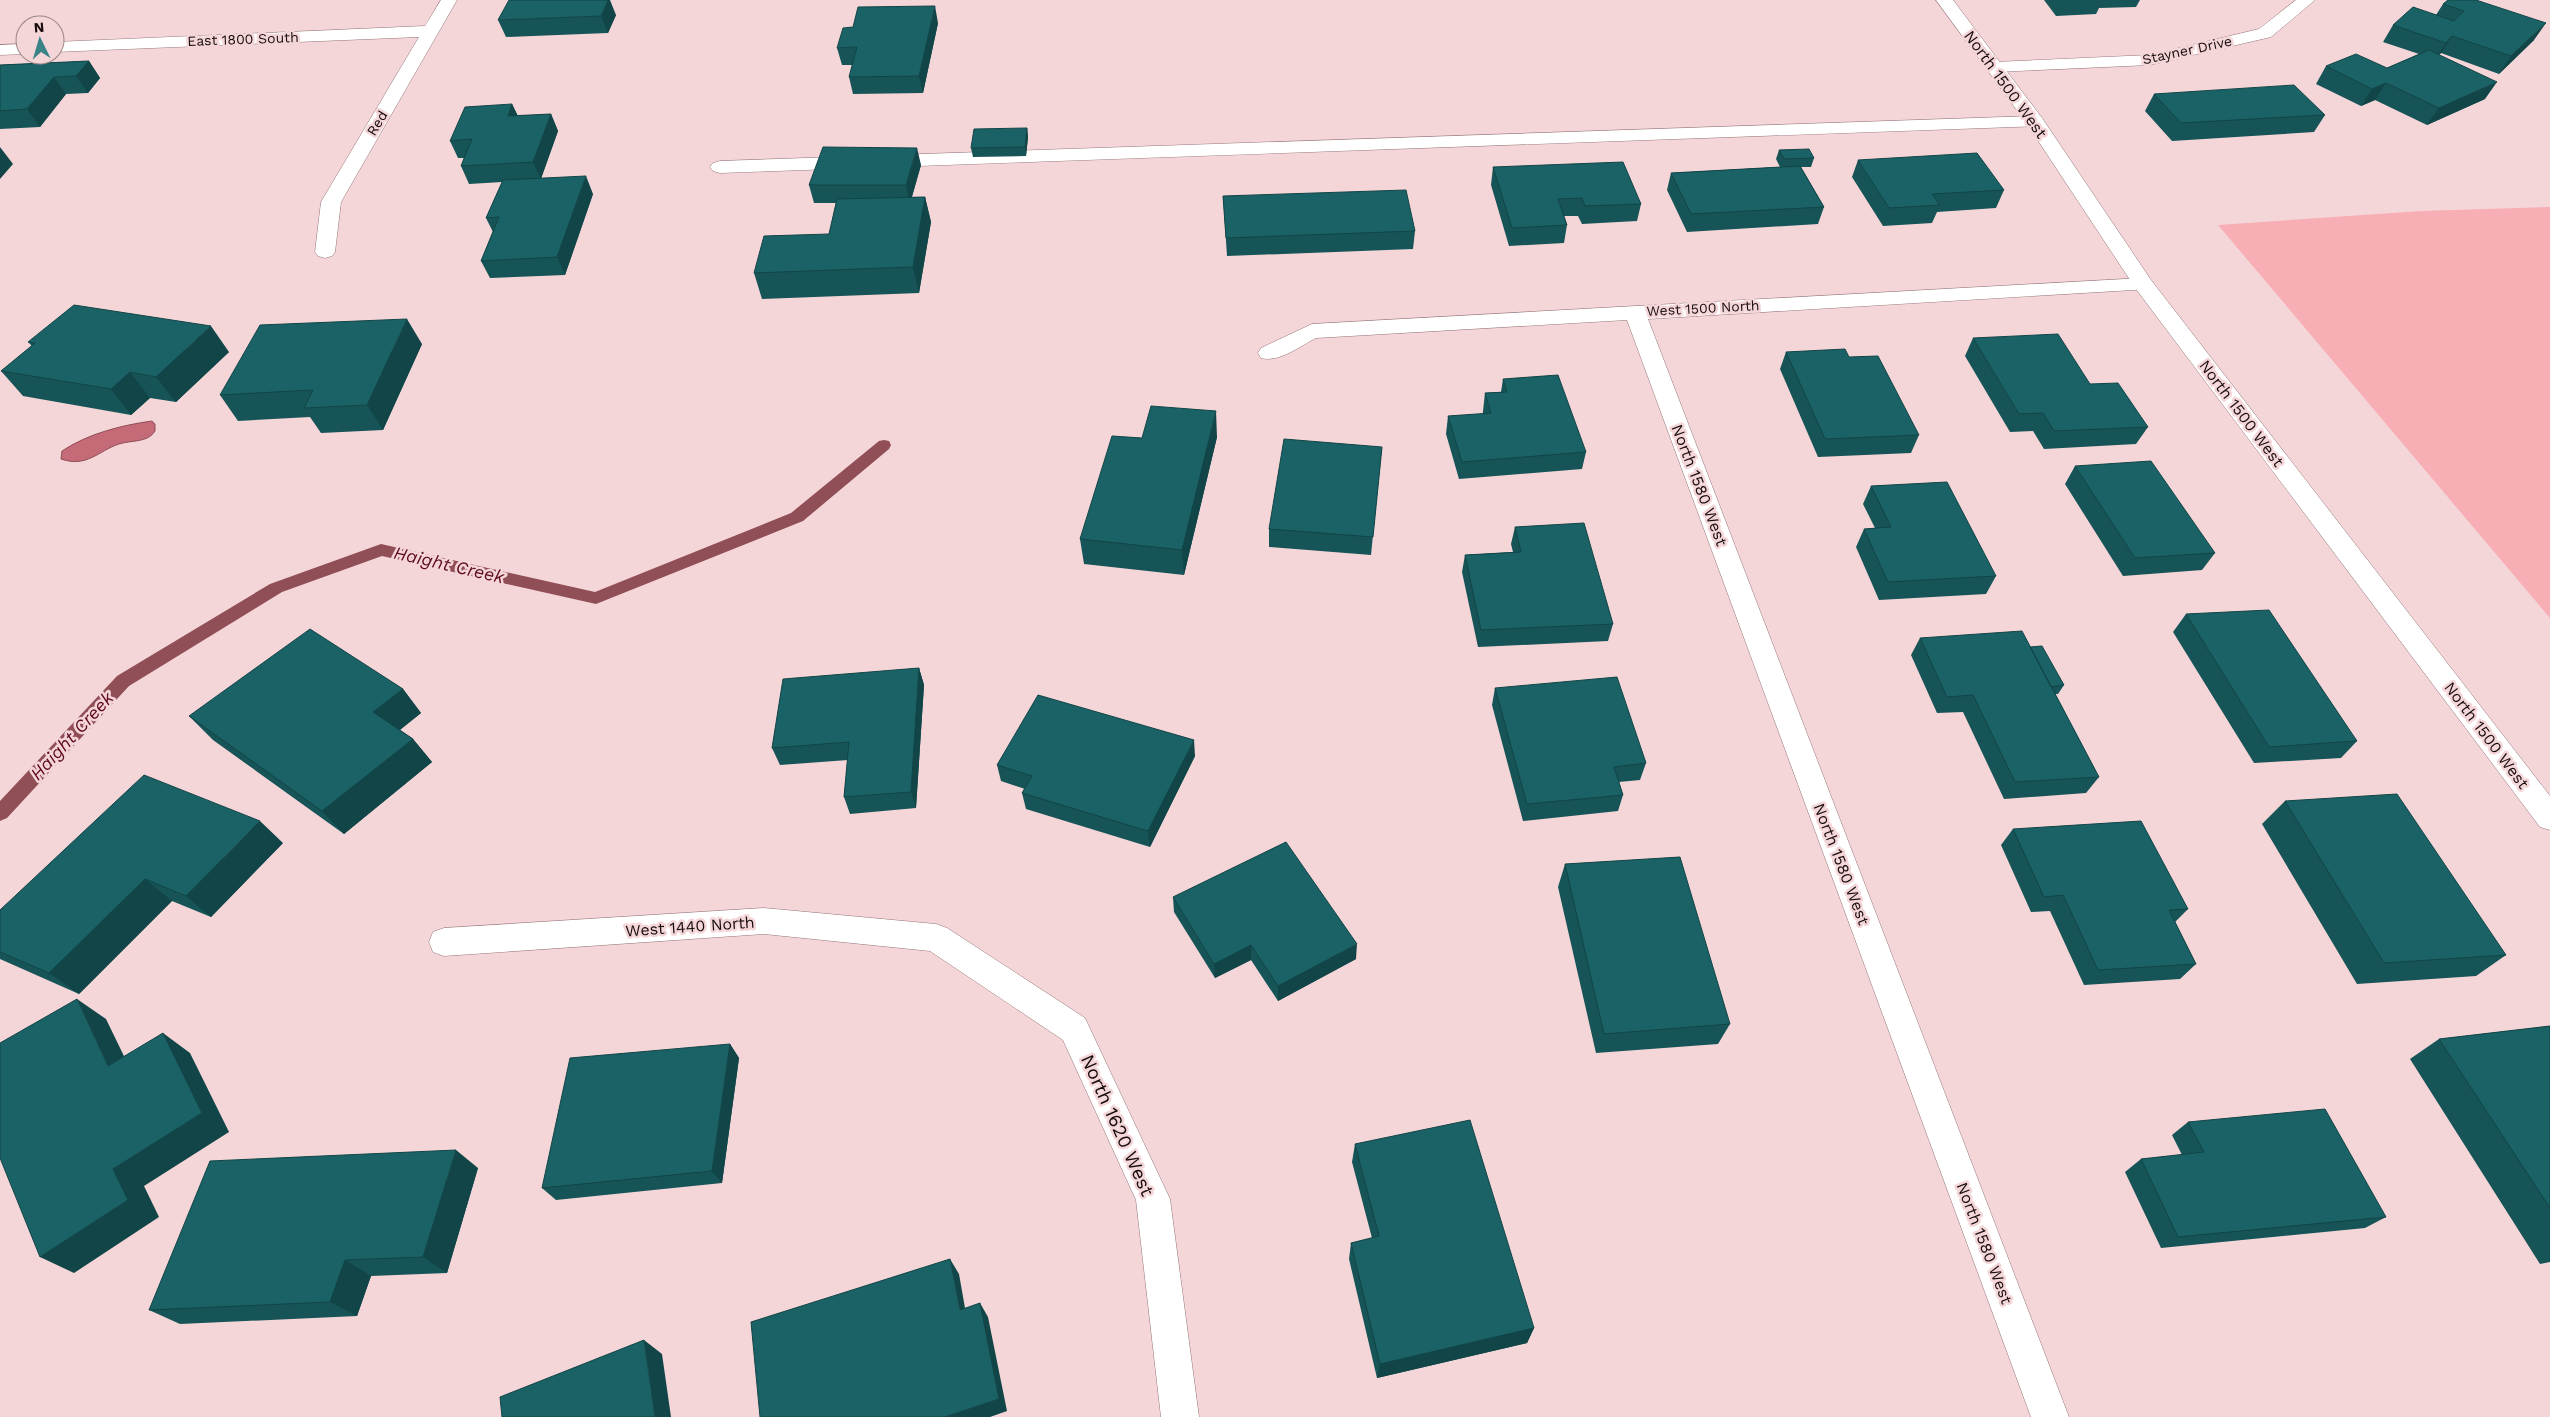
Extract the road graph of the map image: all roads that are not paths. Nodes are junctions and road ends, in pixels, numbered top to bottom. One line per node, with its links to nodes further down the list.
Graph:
1 (449, 0): 4 (street, Red)
2 (1944, 0): 8 (street, North 1500 West)
3 (2307, 0): 8 (street, Stayner Drive)
4 (432, 31): 5 (street, East 1800 South); 11 (street, Red)
5 (65, 47)
6 (15, 49): 7 (street)
7 (0, 50)
8 (1995, 67): 9 (street, North 1500 West)
9 (2035, 122): 10 (street); 12 (street, North 1500 West)
10 (720, 167)
11 (325, 252)
12 (2143, 284): 13 (street, West 1500 North); 15 (street, North 1500 West)
13 (1635, 312): 14 (street, West 1500 North); 19 (street, North 1580 West)
14 (1269, 353)
15 (2550, 818)
16 (936, 938): 17 (street, West 1440 North); 18 (street, North 1620 West)
17 (444, 942)
18 (1180, 1417)
19 (2050, 1417)

